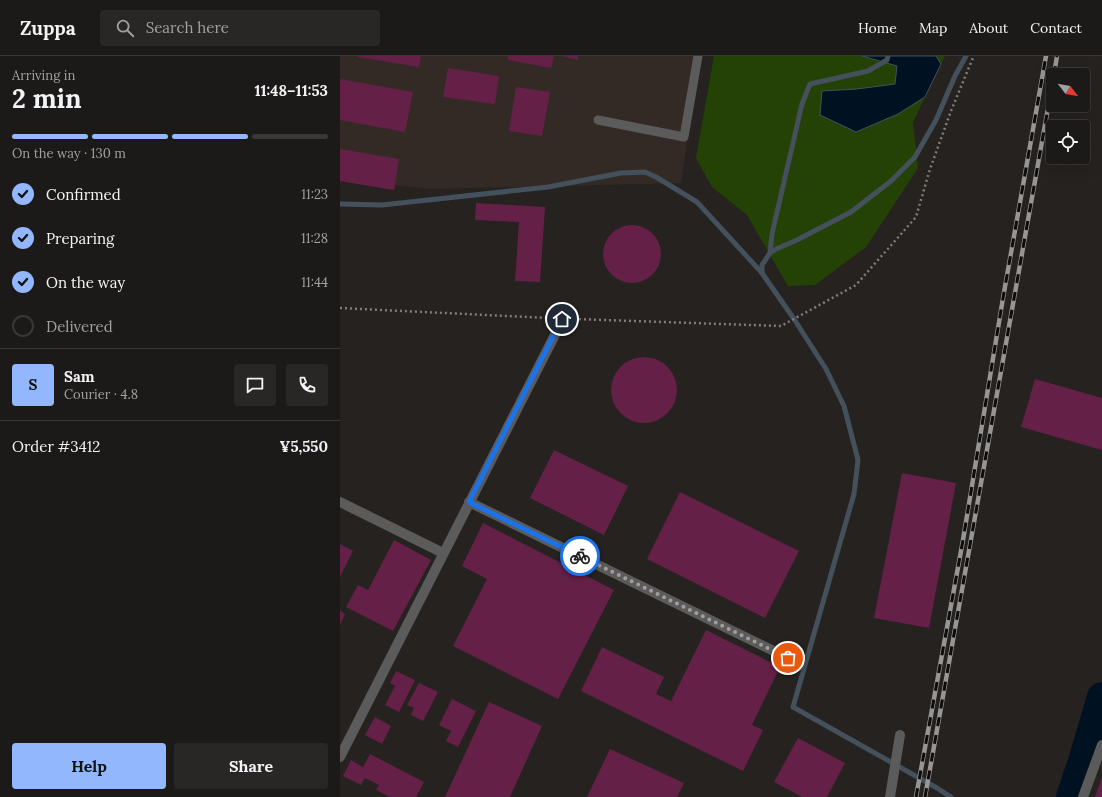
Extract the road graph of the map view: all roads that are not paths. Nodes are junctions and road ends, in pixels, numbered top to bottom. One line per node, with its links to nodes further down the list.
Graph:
1 (698, 56): 2 (lane)
2 (598, 120)
3 (562, 319): 5 (street)
4 (340, 502): 6 (street)
5 (469, 502): 6 (street); 7 (street)
6 (443, 553): 10 (street)
7 (788, 658)
8 (900, 735): 11 (street)
9 (1102, 745): 12 (street)
10 (340, 757)
11 (890, 797)
12 (1083, 797)

